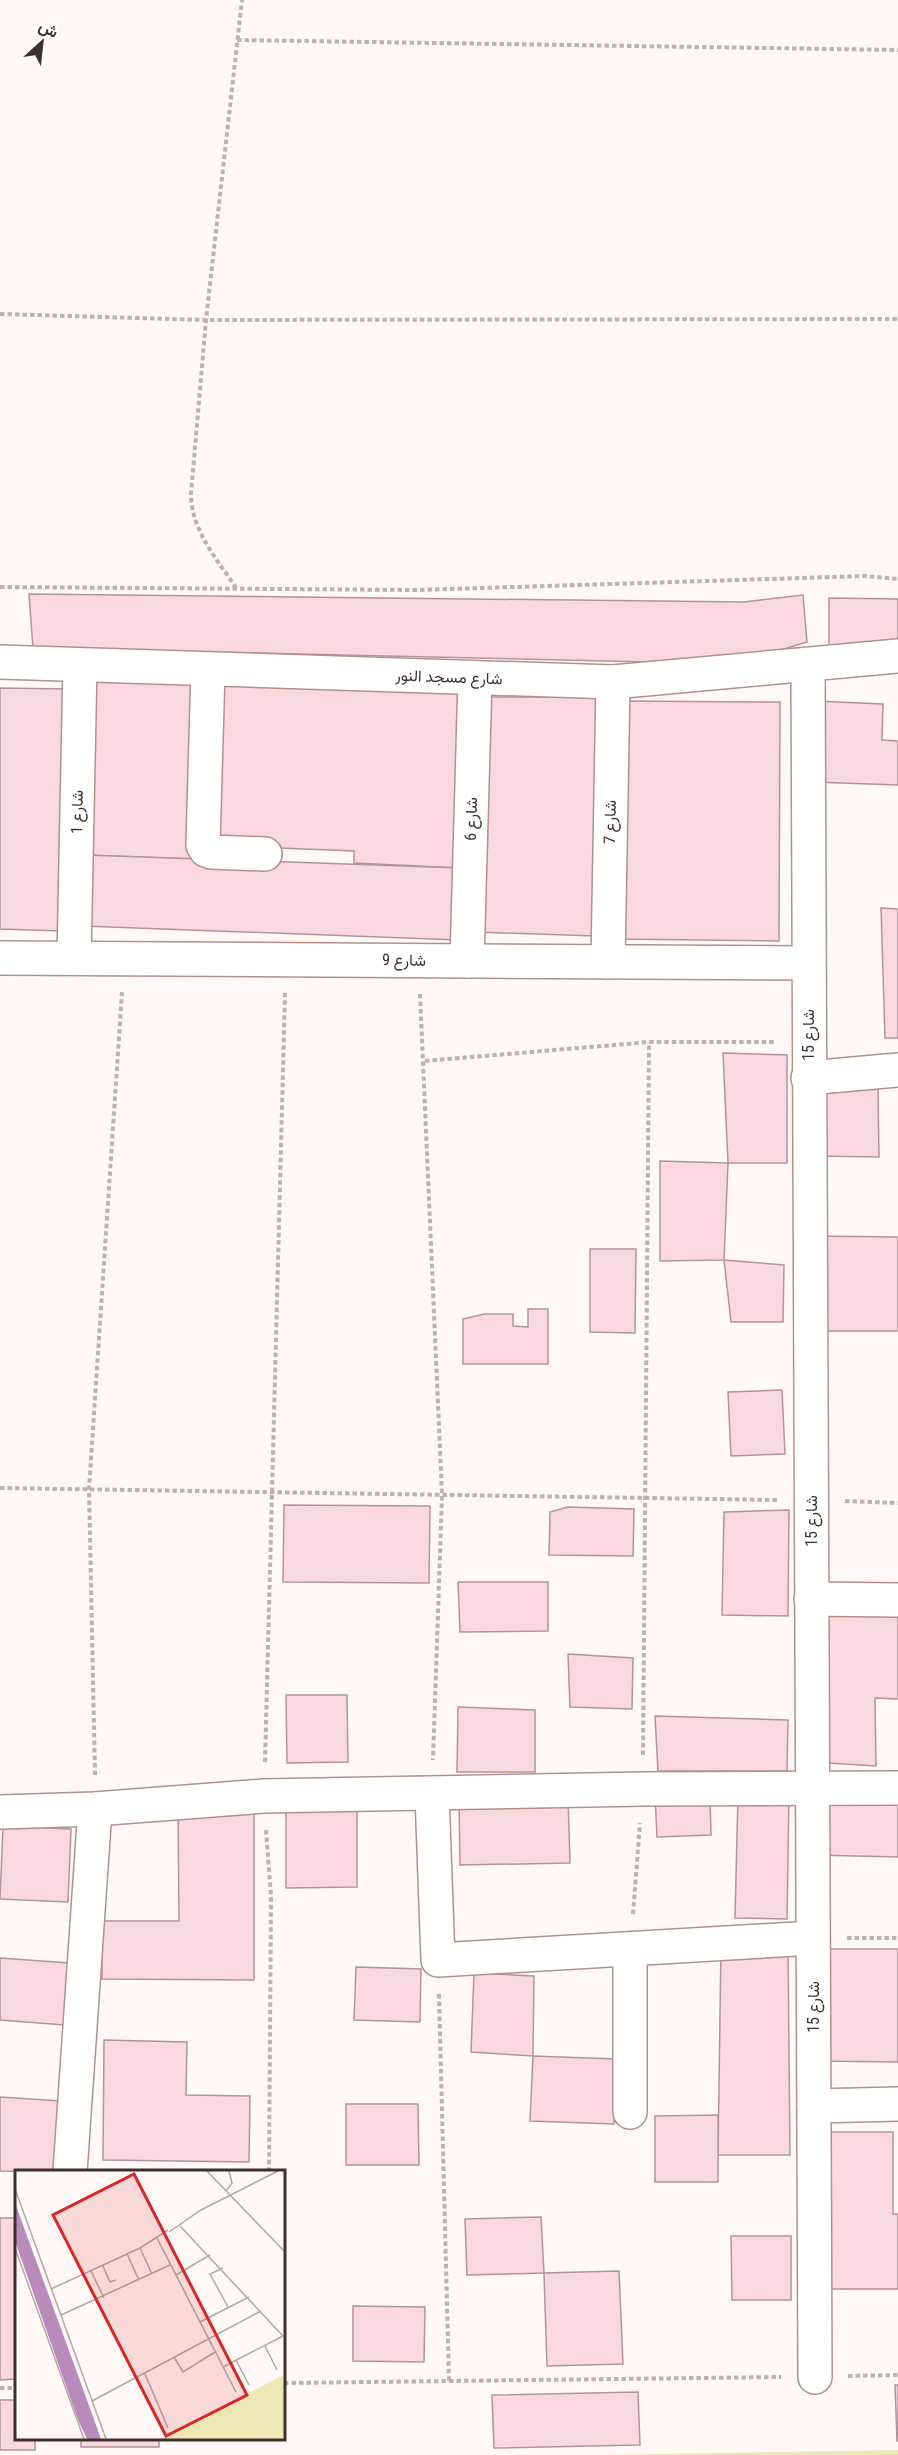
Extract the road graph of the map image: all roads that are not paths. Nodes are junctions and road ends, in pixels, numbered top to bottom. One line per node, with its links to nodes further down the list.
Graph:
1 (898, 656): 4 (street, شارع مسجد النور)
2 (0, 662): 3 (street, شارع مسجد النور)
3 (80, 665): 5 (street, شارع مسجد النور); 10 (street, شارع 1)
4 (808, 665): 7 (street, شارع مسجد النور); 13 (street, شارع 15)
5 (208, 670): 6 (street, شارع مسجد النور); 8 (street)
6 (475, 678): 7 (street, شارع مسجد النور); 11 (street, شارع 6)
7 (613, 682): 12 (street, شارع 7)
8 (265, 854)
9 (0, 958): 10 (street, شارع 9)
10 (74, 958): 11 (street, شارع 9)
11 (467, 961): 12 (street, شارع 9)
12 (608, 962): 13 (street, شارع 9)
13 (808, 963): 15 (street, شارع 15)
14 (898, 1070): 15 (street)
15 (808, 1078): 16 (street, شارع 15)
16 (811, 1599): 17 (street); 18 (street, شارع 15)
17 (898, 1600)
18 (812, 1788): 19 (street); 20 (street); 23 (street, شارع 15)
19 (898, 1788)
20 (432, 1794): 21 (street); 24 (street)
21 (95, 1809): 22 (street); 28 (street)
22 (0, 1812)
23 (813, 1938): 24 (street); 26 (street, شارع 15)
24 (630, 1949): 27 (street)
25 (898, 2104): 26 (street)
26 (814, 2106): 29 (street, شارع 15)
27 (630, 2112)
28 (70, 2170)
29 (815, 2377)

